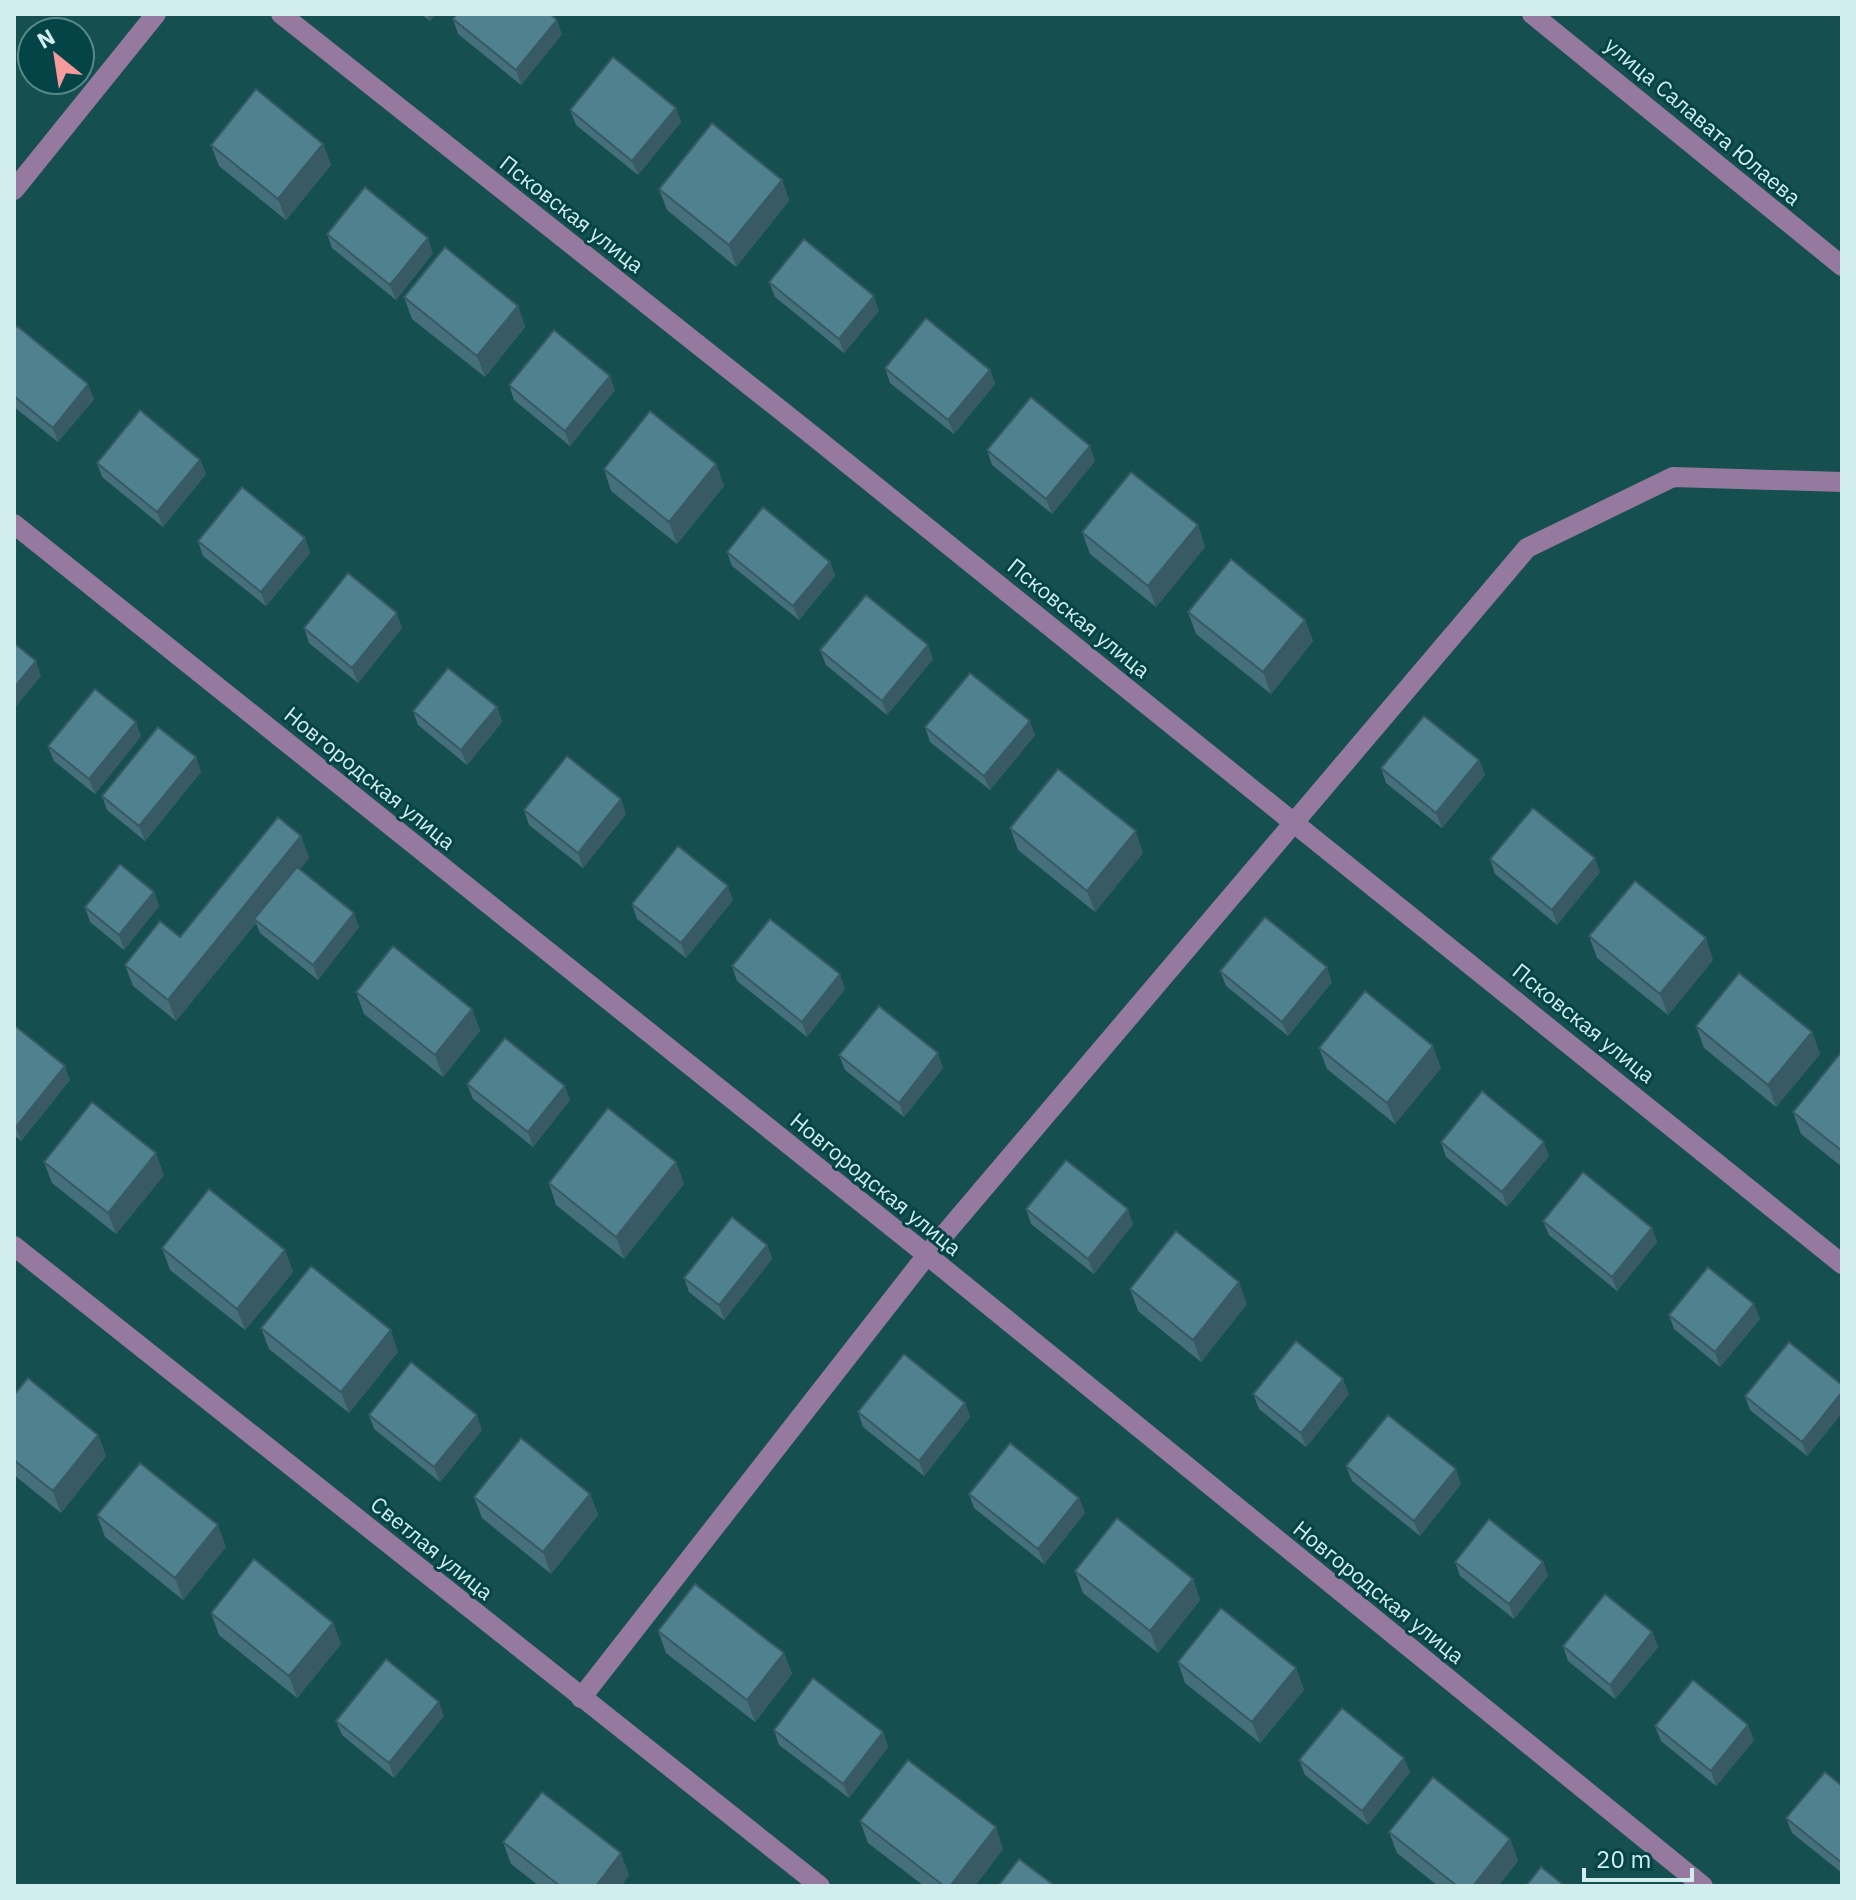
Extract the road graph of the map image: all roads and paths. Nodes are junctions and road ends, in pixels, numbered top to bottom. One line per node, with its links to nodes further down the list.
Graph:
1 (156, 14): 4 (street)
2 (281, 14): 8 (street, Псковская улица)
3 (1532, 14): 5 (street, улица Салавата Юлаева)
4 (14, 190)
5 (1842, 266)
6 (1842, 482): 8 (street)
7 (14, 524): 10 (street, Новгородская улица)
8 (1295, 822): 10 (street); 11 (street, Псковская улица)
9 (14, 1246): 12 (street, Светлая улица)
10 (927, 1255): 12 (street); 14 (street, Новгородская улица)
11 (1842, 1264)
12 (581, 1698): 13 (street, Светлая улица)
13 (820, 1886)
14 (1703, 1886)

